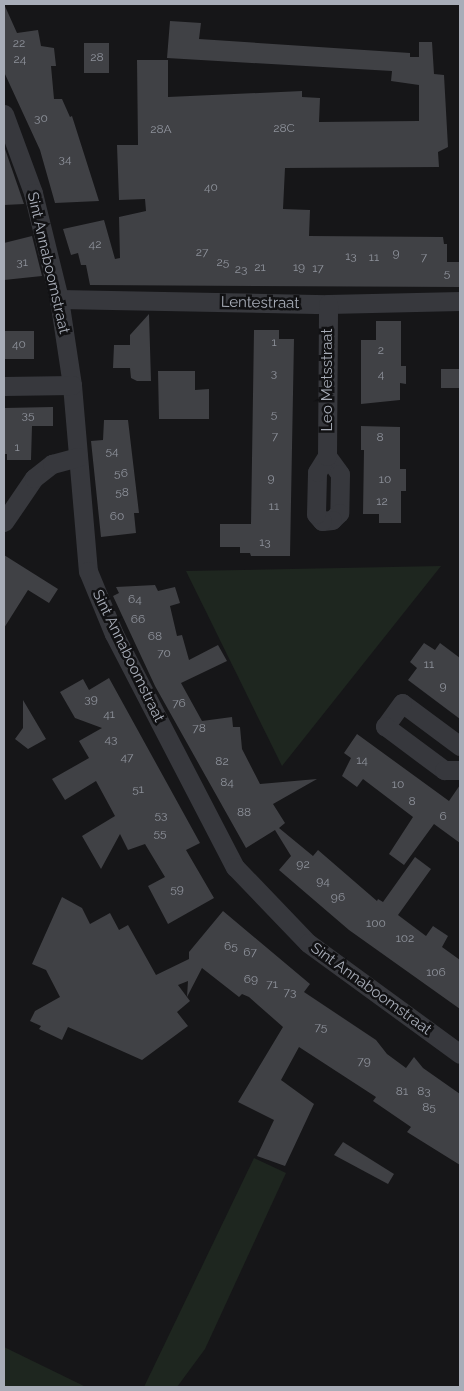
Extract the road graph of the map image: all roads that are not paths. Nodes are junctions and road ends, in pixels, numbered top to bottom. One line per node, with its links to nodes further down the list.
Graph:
1 (4, 114): 2 (street, Sint Annaboomstraat)
2 (59, 299): 4 (street, Lentestraat); 5 (street, Sint Annaboomstraat)
3 (460, 301): 4 (street, Lentestraat)
4 (328, 304): 7 (street, Leo Metsstraat)
5 (72, 385): 6 (street); 8 (street, Sint Annaboomstraat)
6 (4, 386)
7 (327, 456)
8 (78, 458): 9 (street); 12 (street, Sint Annaboomstraat)
9 (4, 522)
10 (460, 746): 11 (street)
11 (460, 770)
12 (460, 1054)

